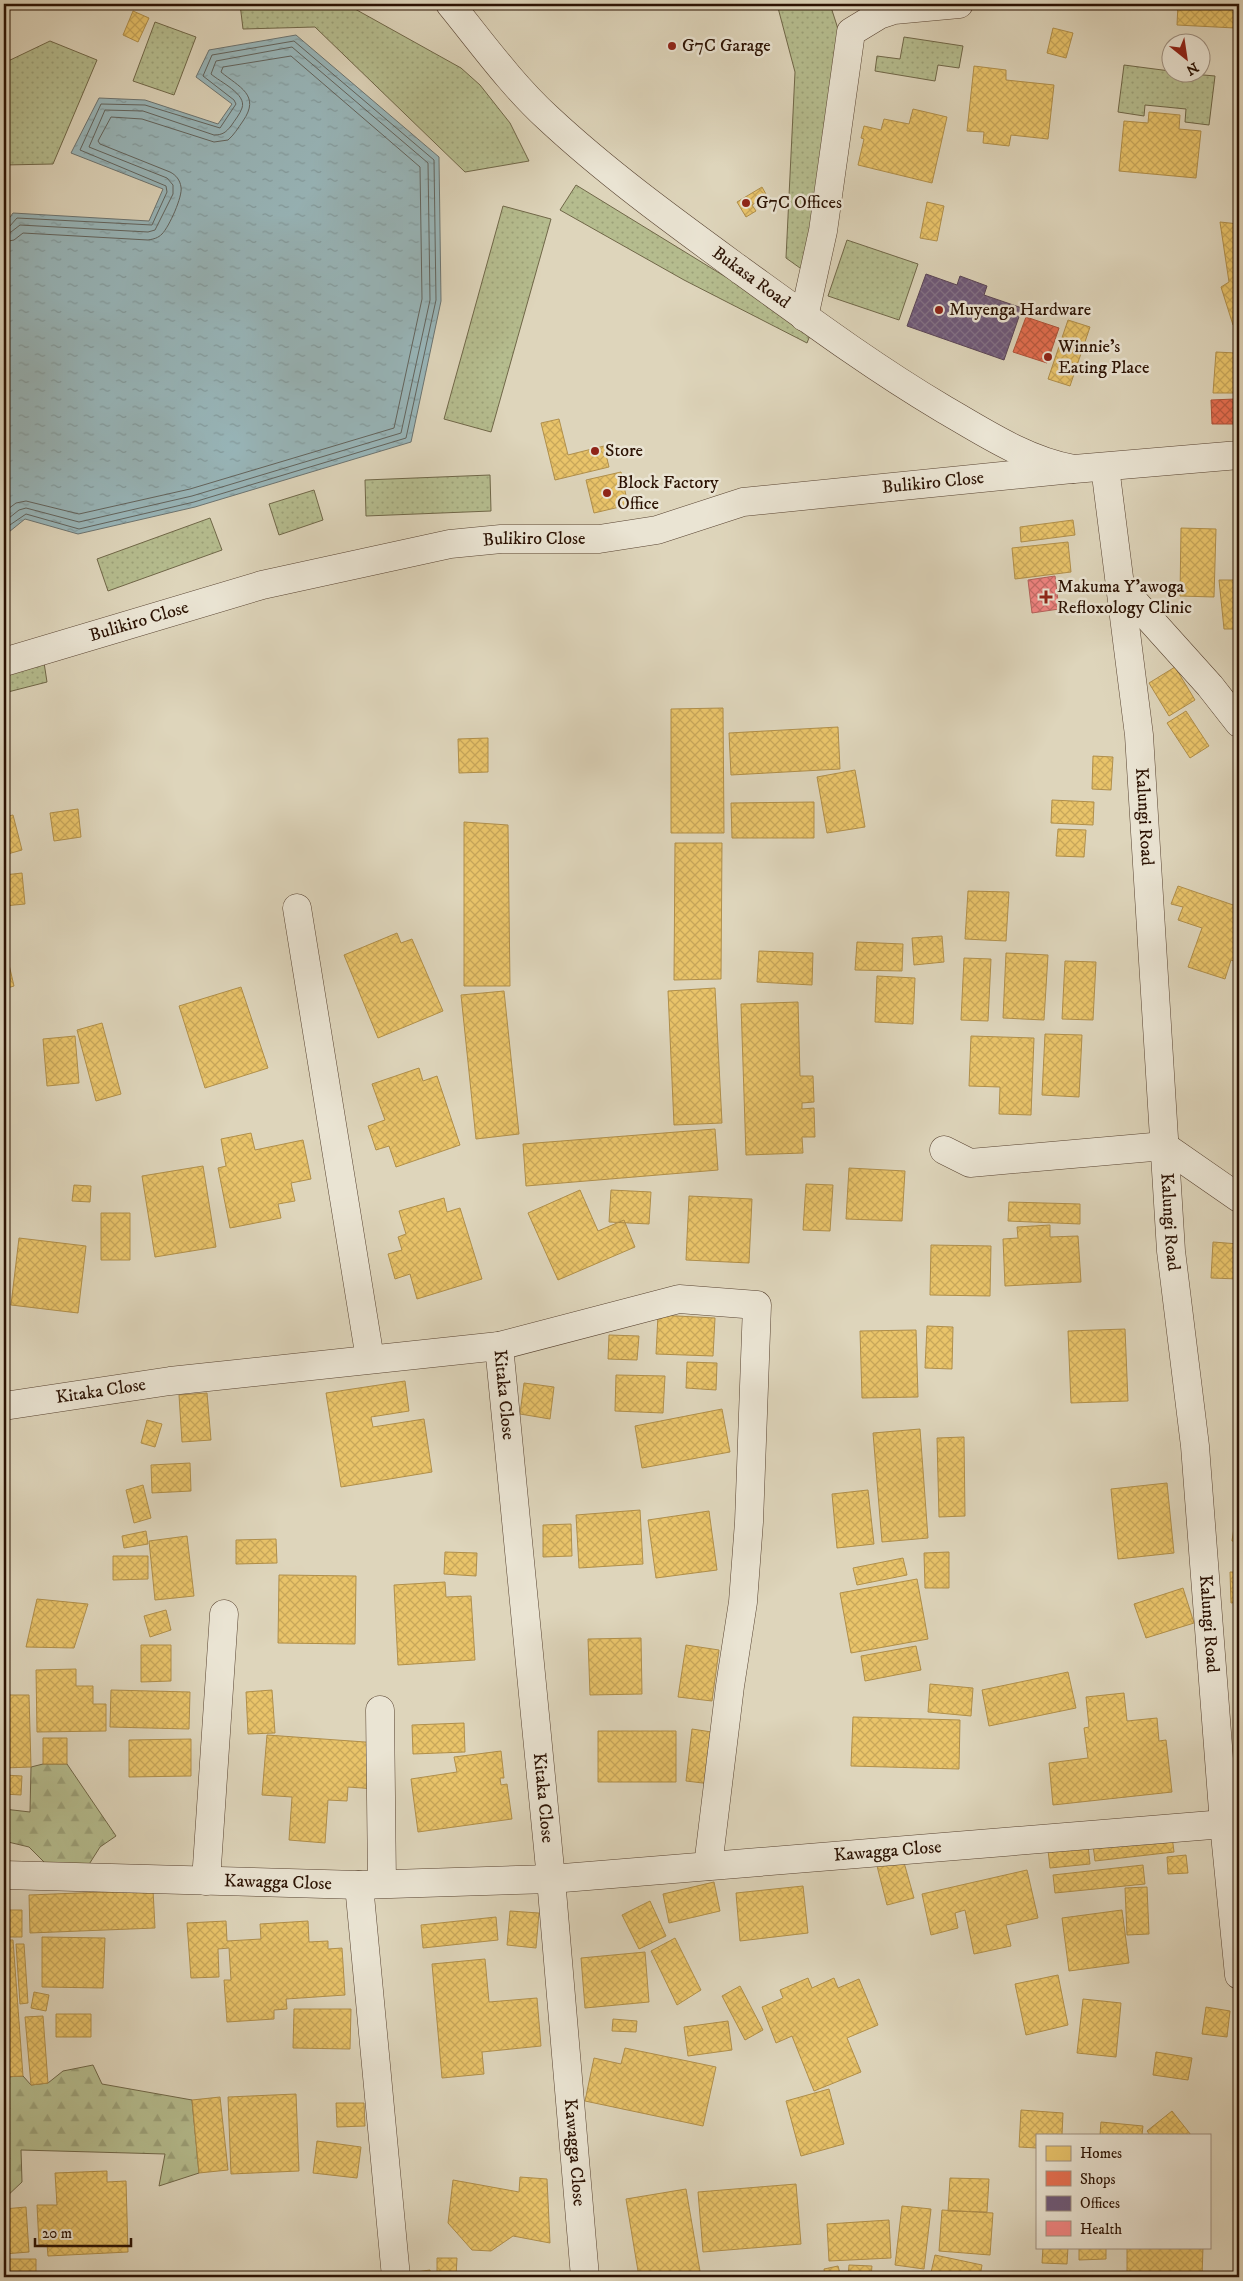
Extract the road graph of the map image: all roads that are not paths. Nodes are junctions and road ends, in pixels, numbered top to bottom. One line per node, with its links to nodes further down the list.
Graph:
1 (450, 4): 3 (street, Bukasa Road)
2 (959, 4): 3 (street)
3 (804, 317): 6 (street, Bukasa Road)
4 (1239, 455): 5 (street, Bukasa Road)
5 (1105, 467): 6 (street, Bukasa Road); 7 (street, Kalungi Road)
6 (1074, 469): 8 (street, Bulikiro Close)
7 (1121, 587): 9 (street); 11 (street, Kalungi Road)
8 (4, 662)
9 (1239, 723)
10 (296, 908): 15 (street)
11 (1164, 1146): 12 (street); 13 (street); 19 (street, Kalungi Road)
12 (944, 1150)
13 (1239, 1198)
14 (498, 1346): 15 (street, Kitaka Close); 20 (street); 22 (street, Kitaka Close)
15 (370, 1360): 16 (street, Kitaka Close)
16 (4, 1406)
17 (224, 1614): 23 (street)
18 (380, 1710): 24 (street)
19 (1232, 1832): 20 (street, Kawagga Close); 25 (street, Kalungi Road)
20 (708, 1866): 22 (street, Kawagga Close)
21 (4, 1875): 23 (street, Kawagga Close)
22 (551, 1879): 24 (street, Kawagga Close); 27 (street, Kawagga Close)
23 (206, 1881): 24 (street, Kawagga Close)
24 (371, 1884): 26 (street)
25 (1239, 1975)
26 (396, 2277)
27 (585, 2277)

